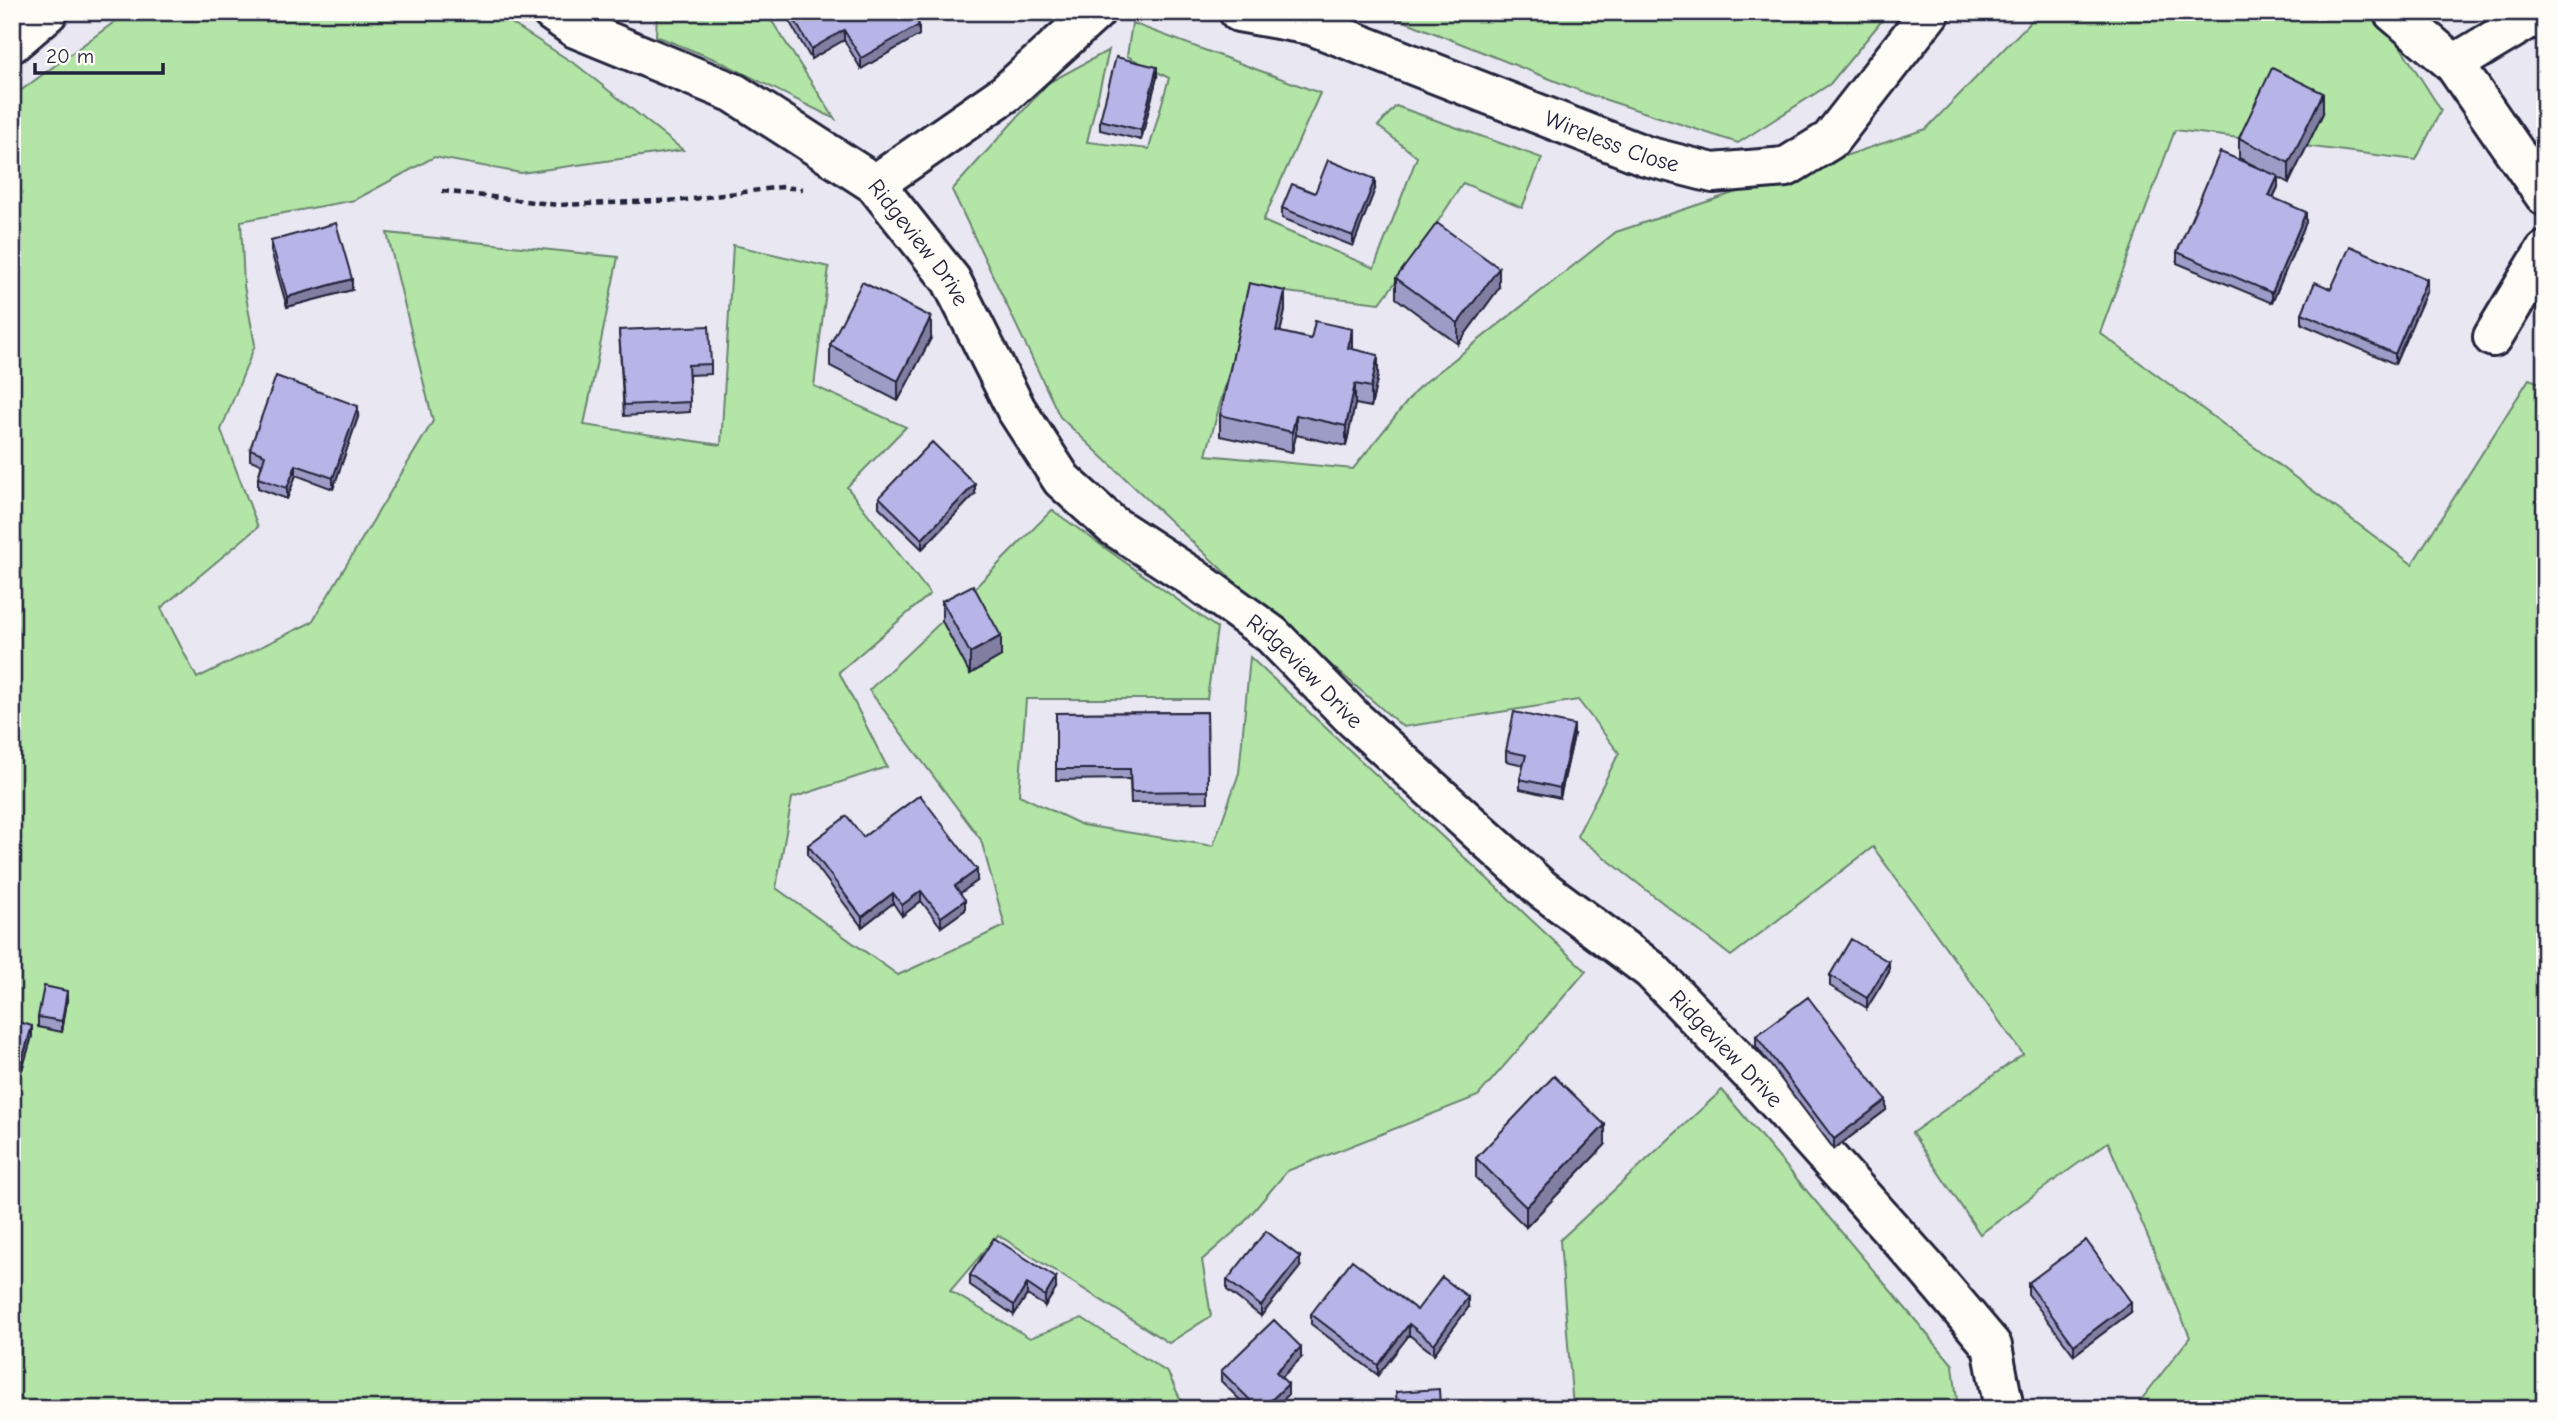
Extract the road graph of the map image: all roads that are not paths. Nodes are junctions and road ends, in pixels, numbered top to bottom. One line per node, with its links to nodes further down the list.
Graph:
1 (48, 12): 8 (street)
2 (552, 12): 10 (street, Ridgeview Drive)
3 (1095, 12): 10 (street)
4 (1239, 12): 5 (street, Wireless Close)
5 (1930, 12)
6 (2393, 12): 9 (street)
7 (2545, 21): 9 (street)
8 (12, 43)
9 (2454, 64): 11 (street)
10 (875, 184): 14 (street, Ridgeview Drive)
11 (2545, 196)
12 (2545, 251): 13 (street)
13 (2493, 337)
14 (2004, 1409)

